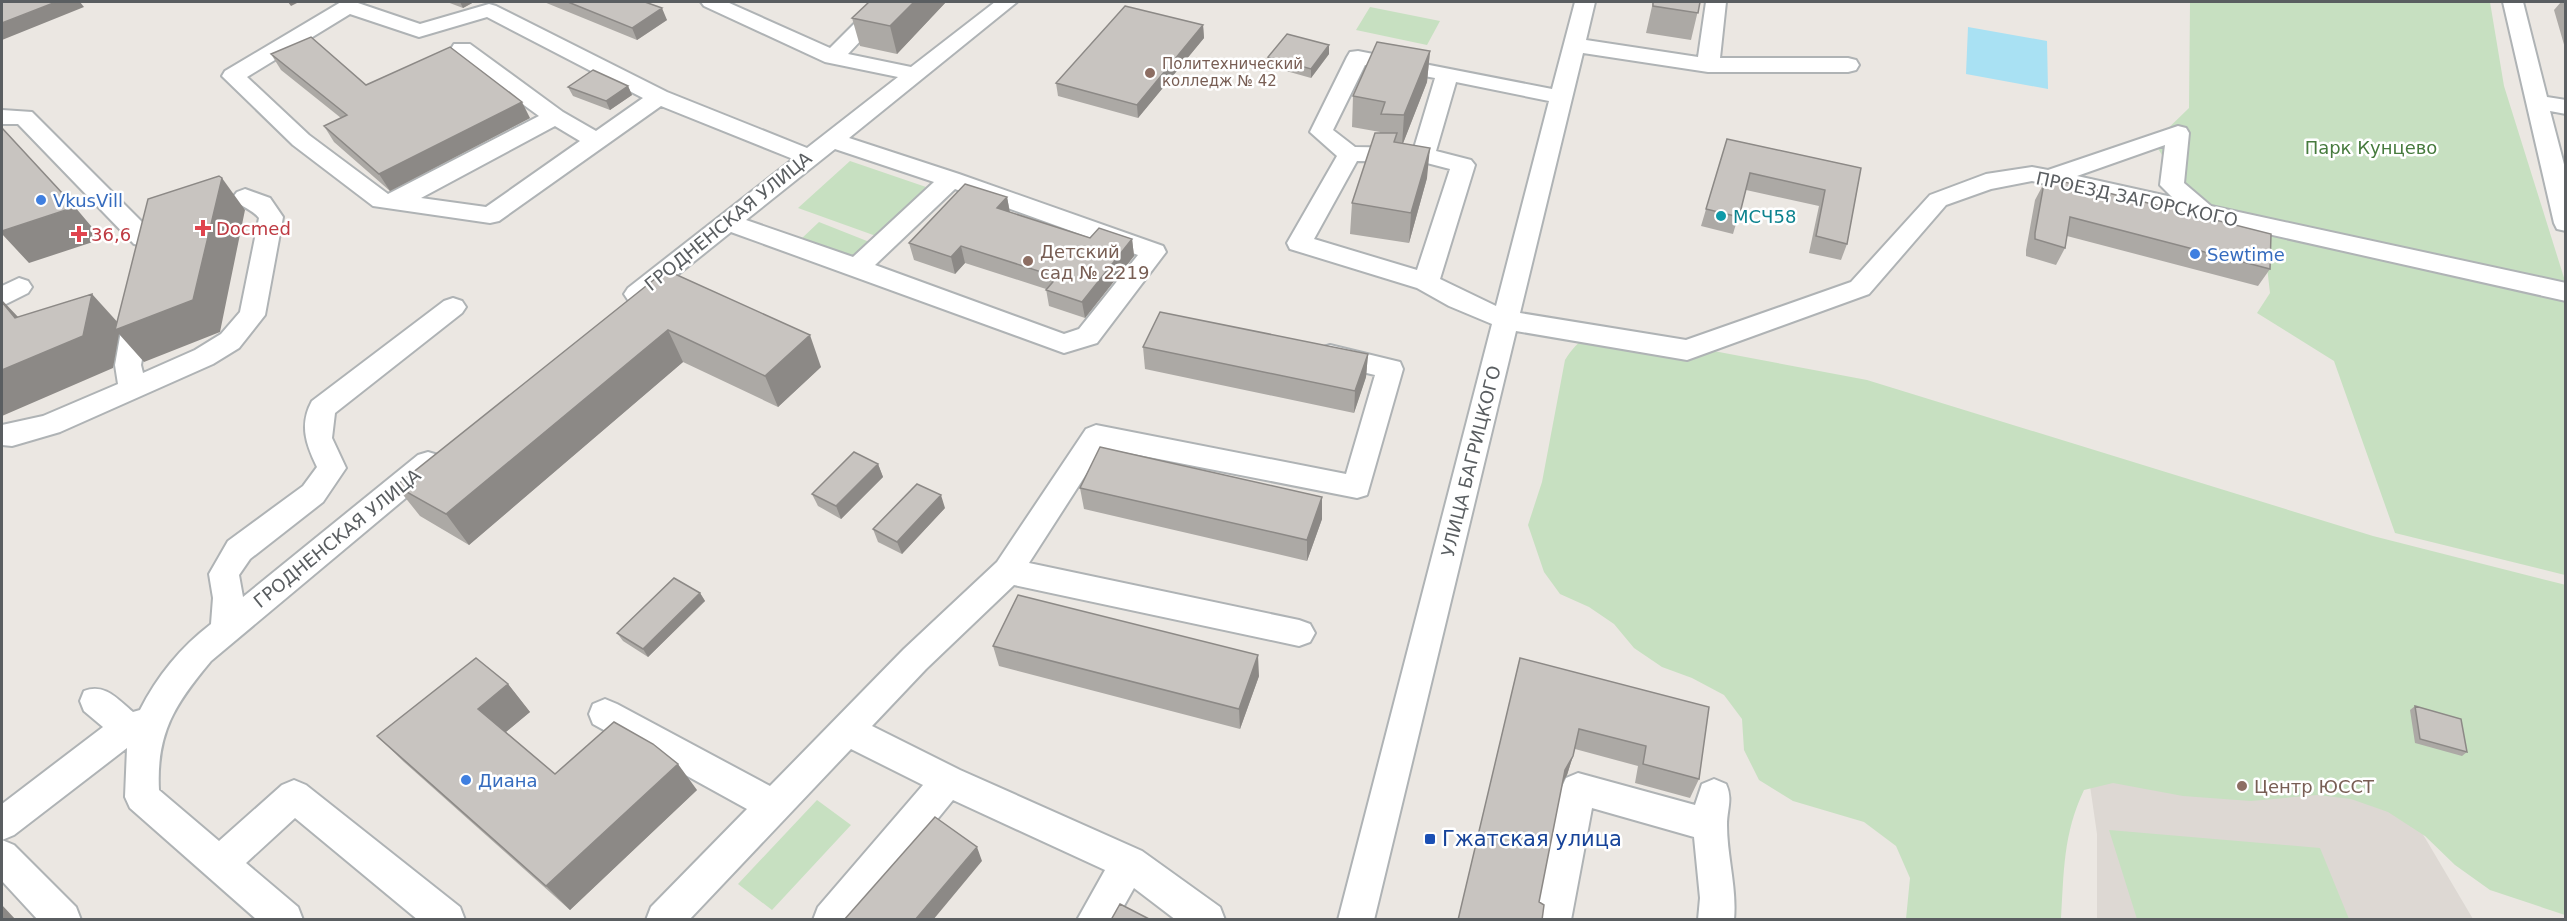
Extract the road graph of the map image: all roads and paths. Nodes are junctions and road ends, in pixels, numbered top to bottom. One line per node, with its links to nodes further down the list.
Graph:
1 (711, 2): 10 (street)
2 (887, 2): 10 (street)
3 (1007, 2): 13 (street, ГРОДНЕНСКАЯ УЛИЦА)
4 (1585, 2): 8 (street, УЛИЦА БАГРИЦКОГО)
5 (1716, 2): 11 (street)
6 (2513, 2): 17 (street)
7 (495, 6): 15 (street); 29 (street)
8 (1574, 45): 11 (street); 16 (street, УЛИЦА БАГРИЦКОГО)
9 (462, 49): 20 (street)
10 (833, 57): 13 (street)
11 (1708, 65): 12 (street)
12 (1848, 65)
13 (914, 74): 21 (street, ГРОДНЕНСКАЯ УЛИЦА)
14 (1447, 74): 16 (street); 23 (street); 24 (street)
15 (658, 97): 22 (street); 25 (street)
16 (1561, 97): 40 (street, УЛИЦА БАГРИЦКОГО)
17 (2535, 102): 18 (street); 32 (street)
18 (2565, 107)
19 (2, 117): 33 (street)
20 (555, 117): 22 (street); 29 (street)
21 (830, 140): 25 (street, ГРОДНЕНСКАЯ УЛИЦА); 27 (street)
22 (597, 141): 29 (street)
23 (1350, 154): 24 (street); 36 (street, ПРОЕЗД ЗАГОРСКОГО)
24 (1423, 155): 36 (street)
25 (808, 156): 31 (street, ГРОДНЕНСКАЯ УЛИЦА)
26 (2052, 177): 30 (street, ПРОЕЗД ЗАГОРСКОГО); 30 (street); 40 (street, ПРОЕЗД ЗАГОРСКОГО)
27 (951, 179): 34 (street); 34 (street)
28 (245, 198): 42 (street)
29 (394, 202)
30 (2208, 214): 37 (street, ПРОЕЗД ЗАГОРСКОГО)
31 (727, 222): 34 (street); 39 (street, ГРОДНЕНСКАЯ УЛИЦА)
32 (2565, 223)
33 (143, 238)
34 (857, 268)
35 (145, 280): 42 (street)
36 (1426, 282): 40 (street, ПРОЕЗД ЗАГОРСКОГО)
37 (2565, 292)
38 (453, 307): 46 (street)
39 (617, 310)
40 (1506, 320): 65 (street, УЛИЦА БАГРИЦКОГО)
41 (1308, 351): 45 (street)
42 (132, 389): 43 (street)
43 (2, 435)
44 (453, 444): 46 (street, ГРОДНЕНСКАЯ УЛИЦА)
45 (1008, 571): 47 (street); 51 (street)
46 (226, 628): 50 (street, ГРОДНЕНСКАЯ УЛИЦА)
47 (1299, 633)
48 (96, 701): 50 (street)
49 (605, 714): 53 (street)
50 (141, 730): 54 (street); 57 (street)
51 (846, 730): 52 (street); 53 (street)
52 (948, 781): 56 (street); 62 (street)
53 (772, 805): 61 (street)
54 (2, 824)
55 (2, 857): 58 (street)
56 (1130, 863): 63 (street); 64 (street)
57 (218, 864): 59 (street); 60 (street)
58 (63, 920)
59 (285, 920)
60 (447, 920)
61 (664, 920)
62 (831, 920)
63 (1095, 920)
64 (1207, 920)
65 (1356, 920)
66 (1552, 920): 67 (street)
67 (1716, 920)

